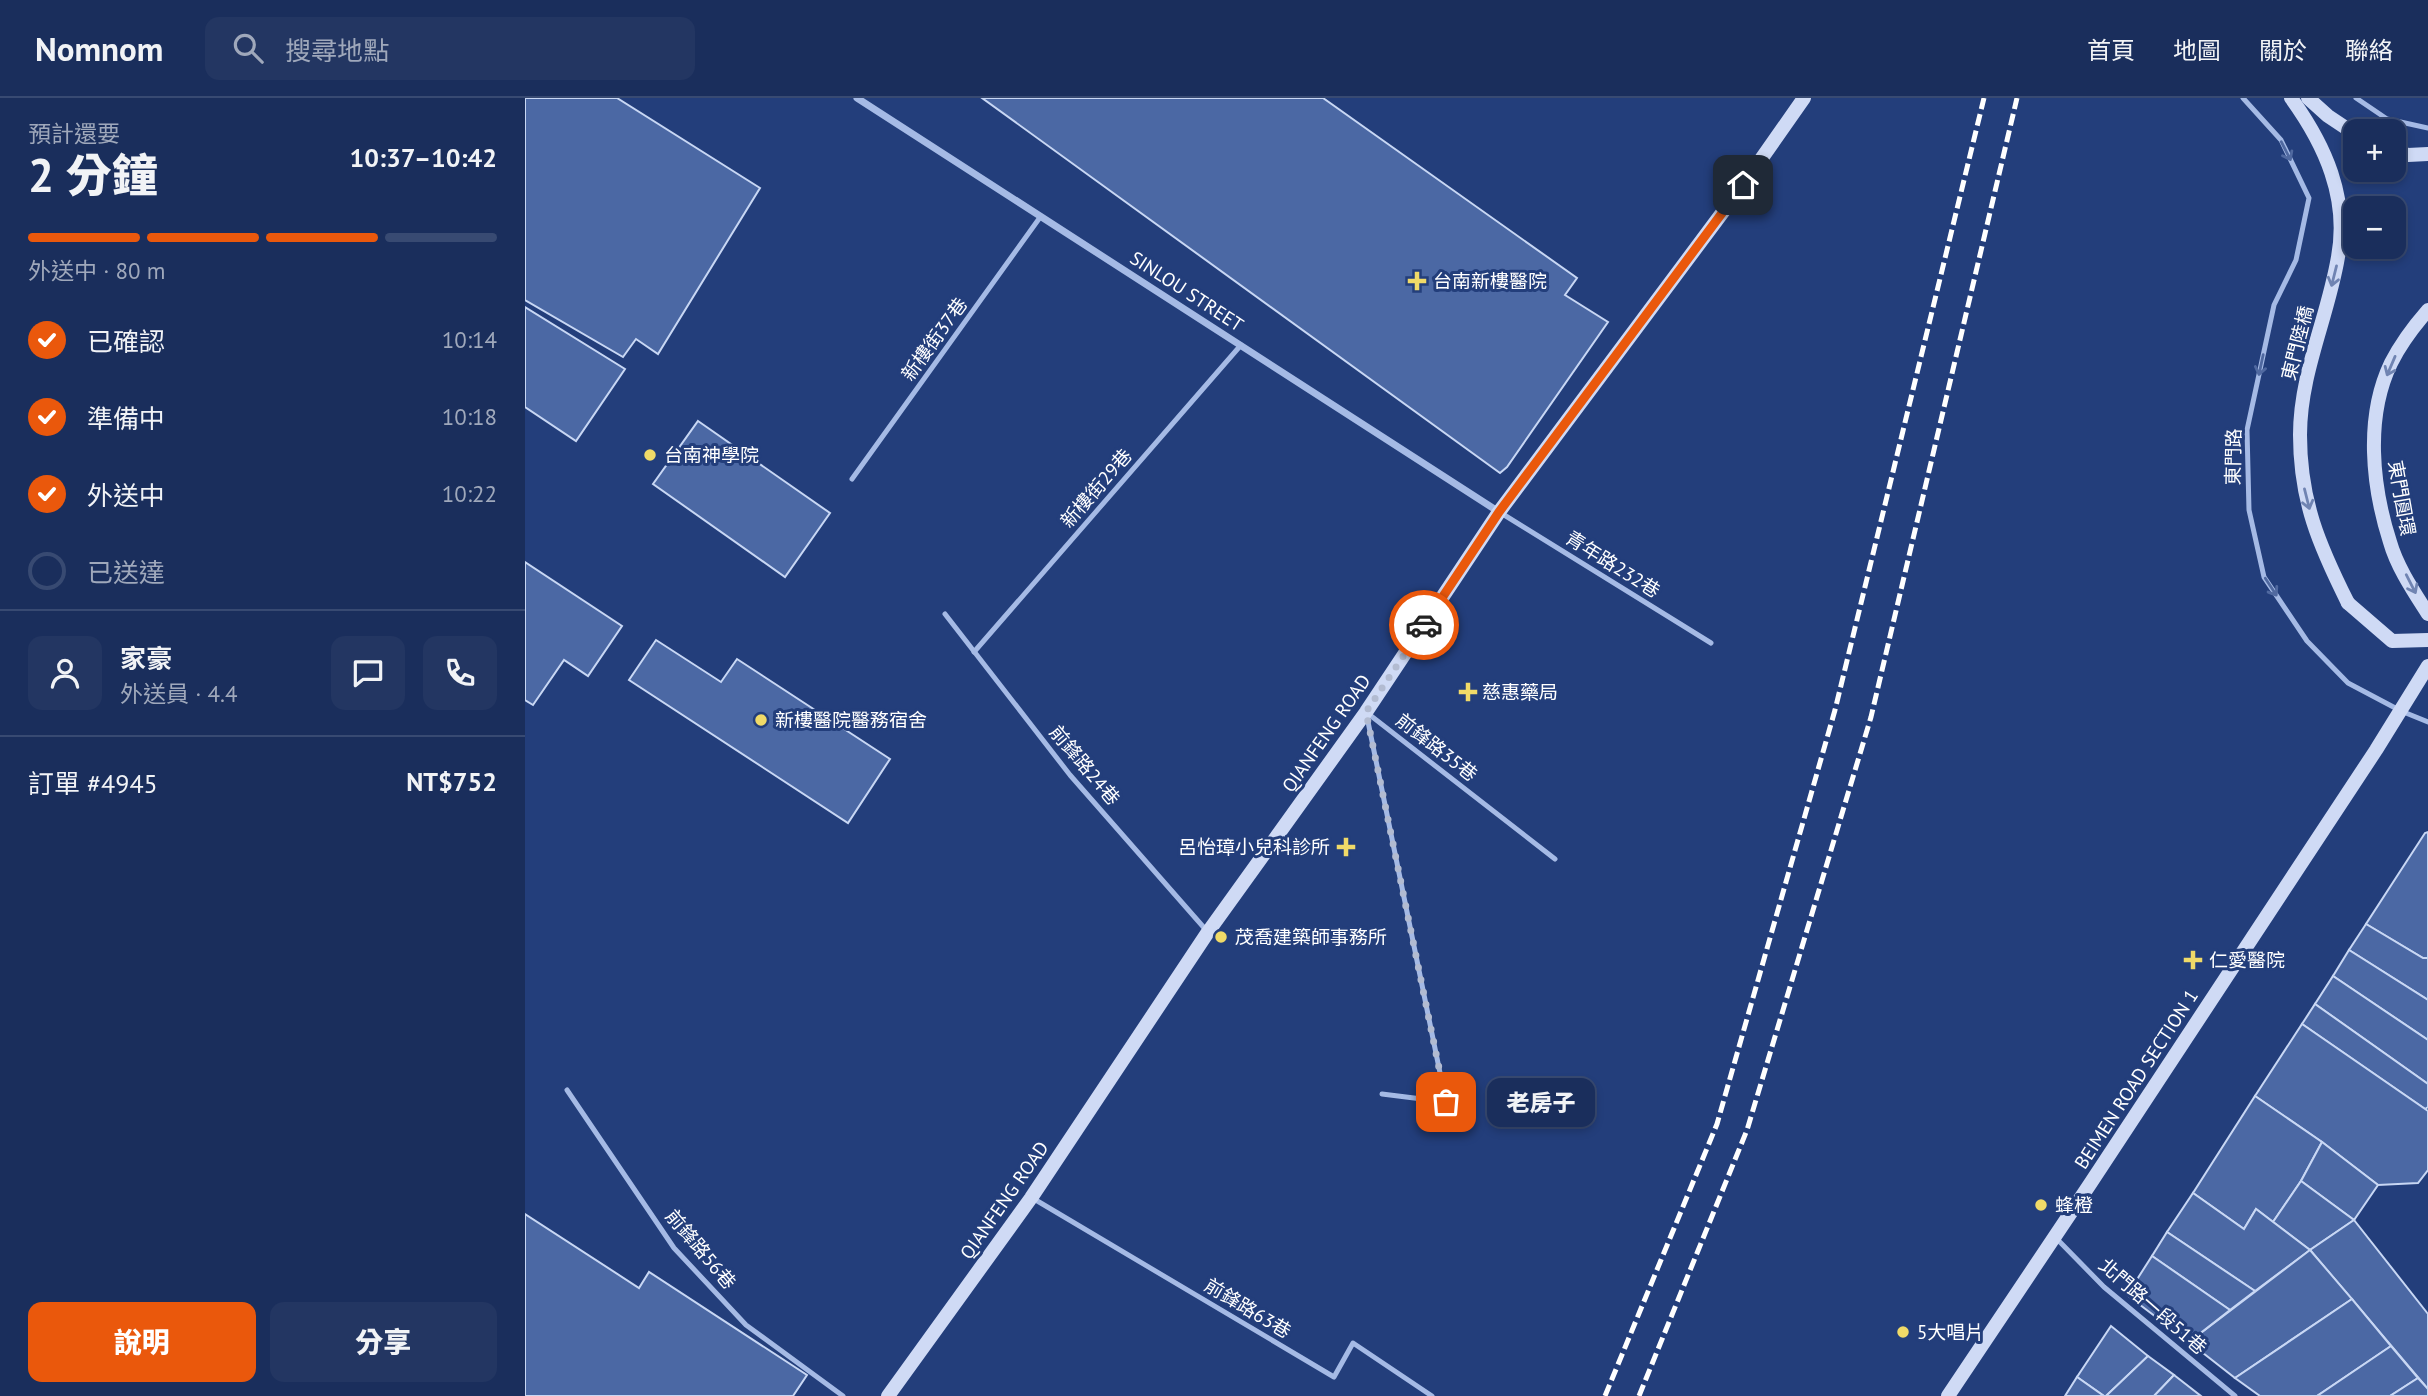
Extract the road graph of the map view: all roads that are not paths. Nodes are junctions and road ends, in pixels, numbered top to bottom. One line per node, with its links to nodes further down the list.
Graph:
1 (857, 98): 11 (street, SINLOU STREET)
2 (1804, 98): 15 (street, QIANFENG ROAD)
3 (2243, 98): 22 (lane, 東門路, one-way to 22)
4 (2291, 98): 18 (street, 東門陸橋, one-way to 18, bridge)
5 (2308, 98): 7 (street)
6 (2356, 98): 8 (lane)
7 (2343, 126)
8 (2428, 128)
9 (2406, 154): 10 (street)
10 (2428, 154)
11 (1041, 216): 13 (street, SINLOU STREET); 14 (lane, 新樓街37巷)
12 (2428, 310): 17 (street, 東門圓環, one-way to 17)
13 (1241, 345): 15 (street, SINLOU STREET); 20 (lane, 新樓街29巷)
14 (852, 479)
15 (1499, 512): 19 (lane, 青年路232巷); 23 (street, QIANFENG ROAD)
16 (944, 614): 20 (lane, 前鋒路24巷)
17 (2428, 614)
18 (2428, 640)
19 (1711, 643)
20 (974, 652): 26 (lane, 前鋒路24巷)
21 (2428, 667): 22 (street, BEIMEN ROAD SECTION 1)
22 (2400, 711): 24 (lane, 東門路); 30 (street, BEIMEN ROAD SECTION 1)
23 (1366, 712): 25 (lane, 前鋒路35巷); 26 (street, QIANFENG ROAD); 28 (lane, 前鋒路35巷)
24 (2428, 722)
25 (1555, 859)
26 (1208, 932): 29 (street, QIANFENG ROAD)
27 (567, 1090): 31 (lane, 前鋒路56巷)
28 (1382, 1094)
29 (1031, 1198): 32 (street, QIANFENG ROAD); 33 (lane, 前鋒路63巷)
30 (2054, 1236): 34 (street, BEIMEN ROAD SECTION 1); 35 (lane, 北門路一段51巷)
31 (843, 1396)
32 (888, 1396)
33 (1432, 1396)
34 (1948, 1396)
35 (2235, 1396)

